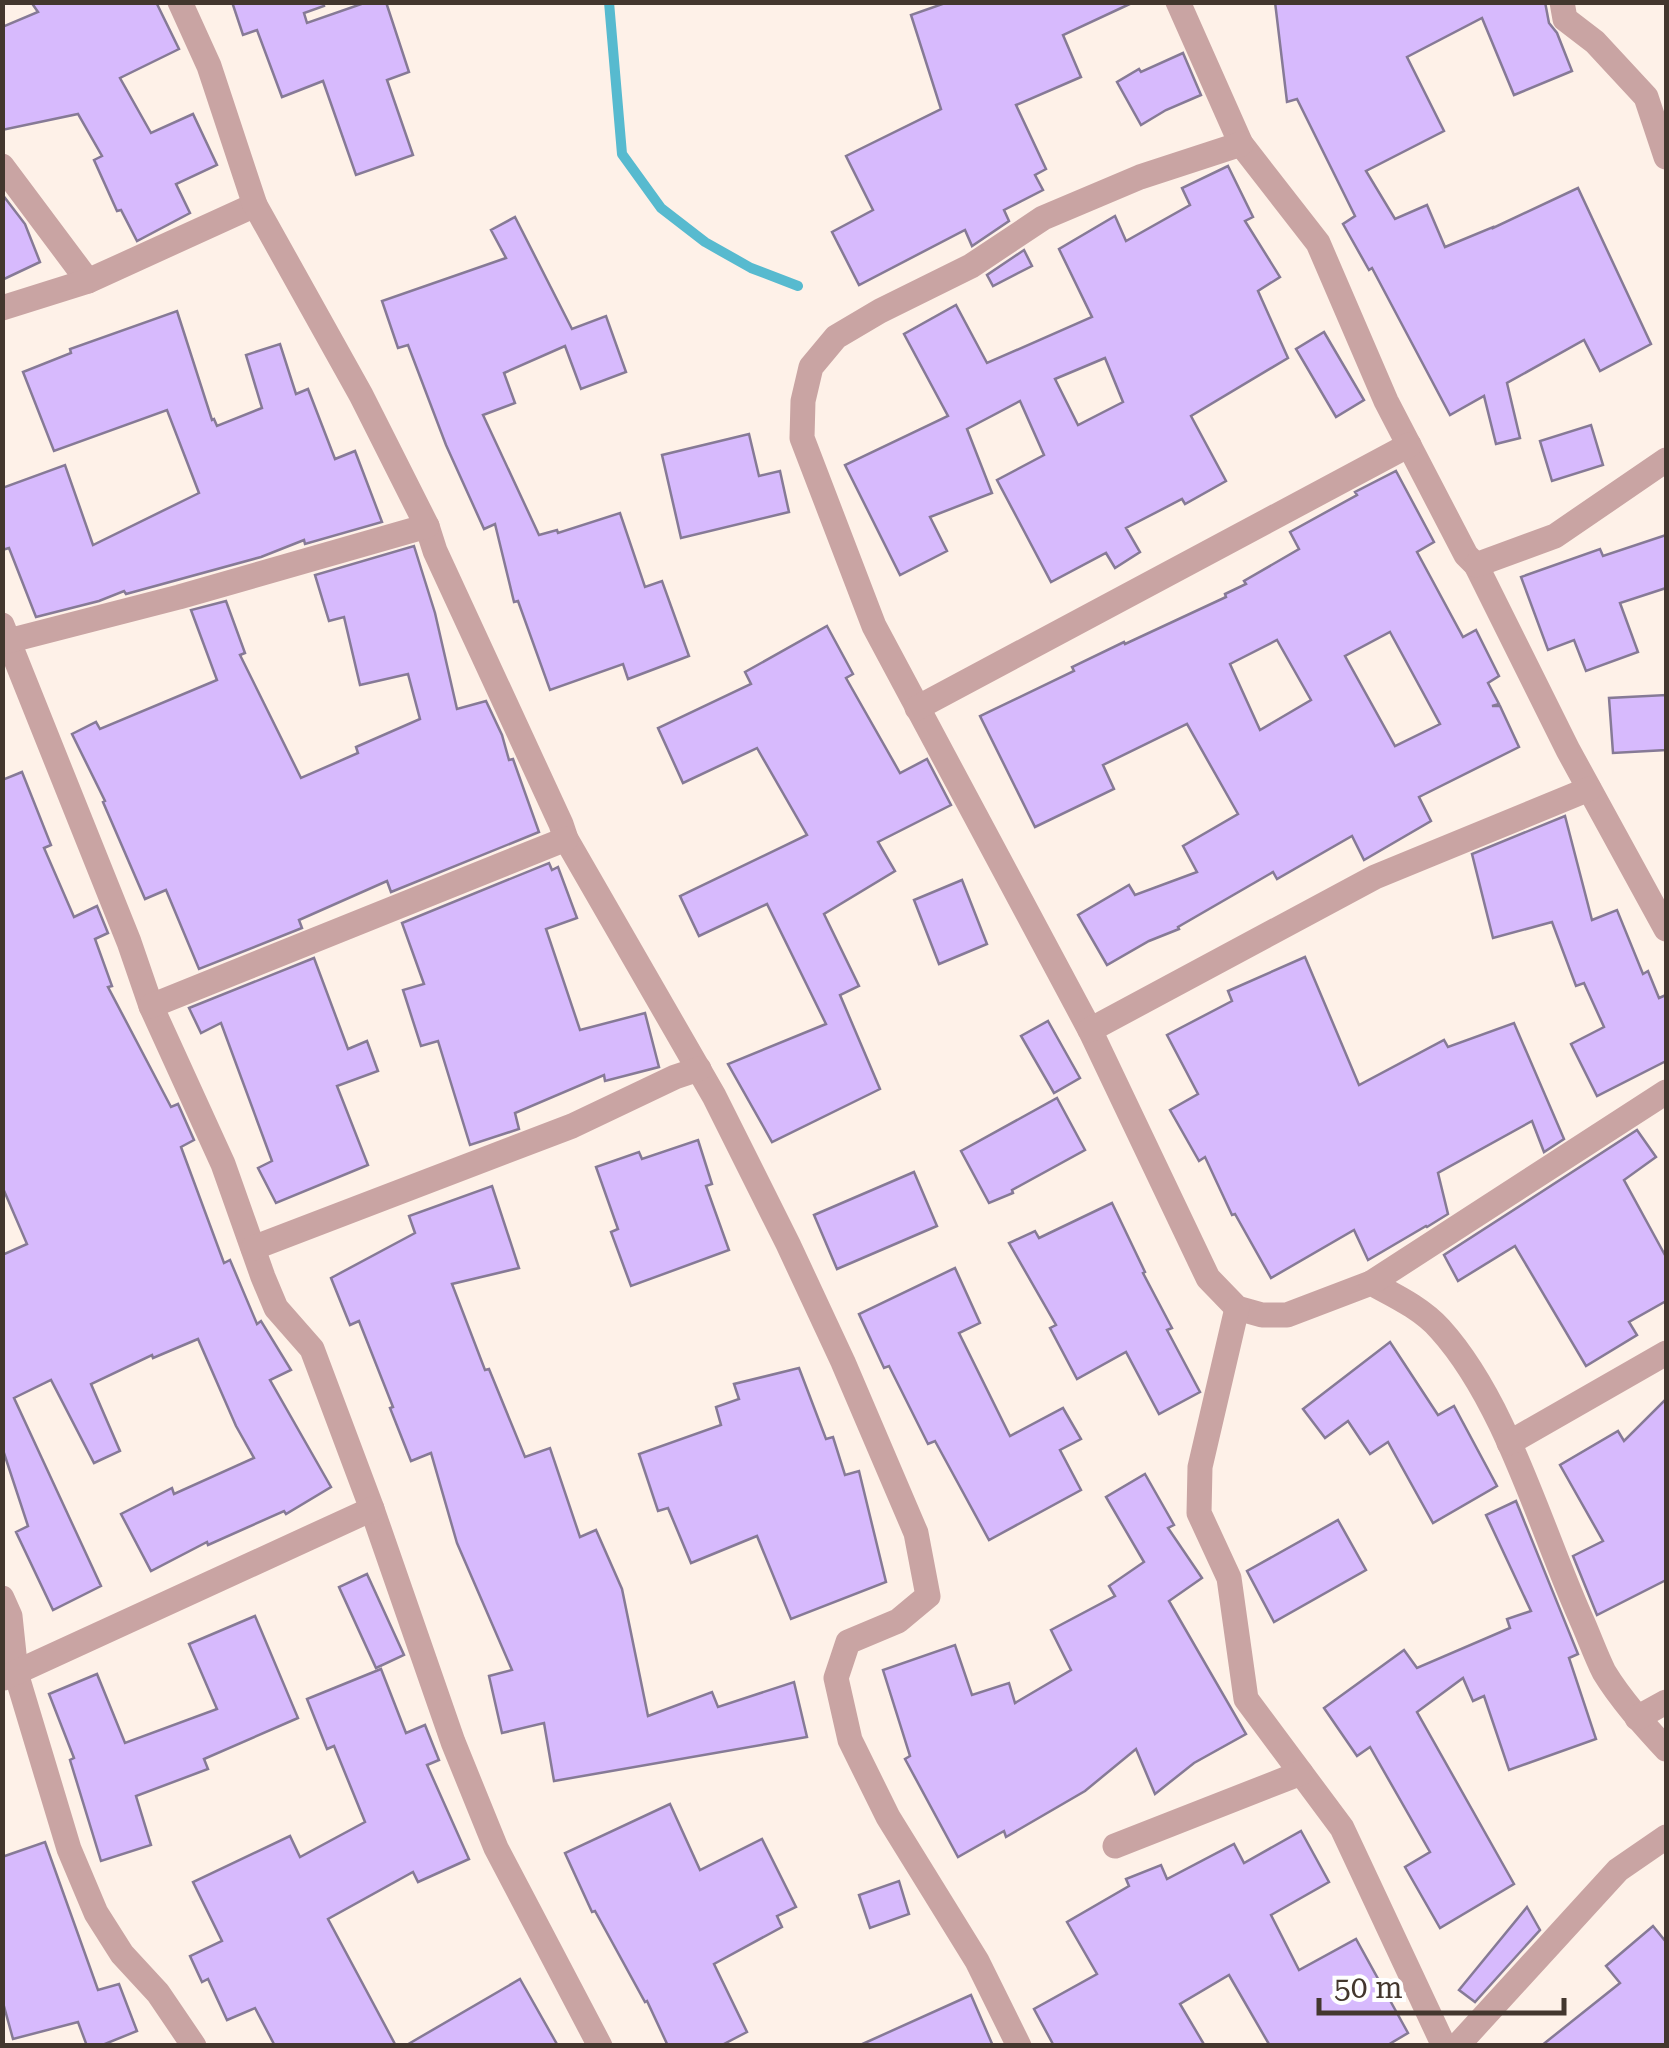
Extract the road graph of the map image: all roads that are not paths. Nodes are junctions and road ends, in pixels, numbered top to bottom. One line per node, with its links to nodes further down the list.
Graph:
1 (180, 2): 7 (street)
2 (1178, 2): 4 (street)
3 (1562, 2): 5 (street)
4 (1241, 144): 10 (street); 15 (street)
5 (1666, 156)
6 (2, 166): 8 (street)
7 (255, 206): 8 (street); 12 (street)
8 (88, 281): 9 (street)
9 (2, 308)
10 (1409, 444): 13 (street); 15 (street)
11 (1666, 460): 13 (street)
12 (427, 526): 14 (street); 17 (street)
13 (1476, 565): 16 (street)
14 (6, 633): 19 (street)
15 (918, 708): 20 (street)
16 (1590, 789): 18 (street); 20 (street)
17 (566, 839): 19 (street); 21 (street)
18 (1666, 929)
19 (151, 1006): 23 (street)
20 (1090, 1030): 25 (street)
21 (699, 1069): 23 (street); 39 (street)
22 (1666, 1092): 24 (street)
23 (252, 1248): 28 (street)
24 (1370, 1283): 25 (street); 27 (street)
25 (1237, 1308): 34 (street)
26 (1666, 1354): 27 (street)
27 (1509, 1444): 32 (street)
28 (372, 1509): 30 (street); 38 (street)
29 (2, 1598): 30 (street)
30 (9, 1676): 37 (street)
31 (1666, 1702): 32 (street)
32 (1637, 1718): 33 (street)
33 (1666, 1749)
34 (1301, 1772): 36 (street); 40 (street)
35 (1666, 1837): 41 (street)
36 (1115, 1846)
37 (194, 2046)
38 (600, 2046)
39 (1020, 2046)
40 (1444, 2046)
41 (1457, 2046)

